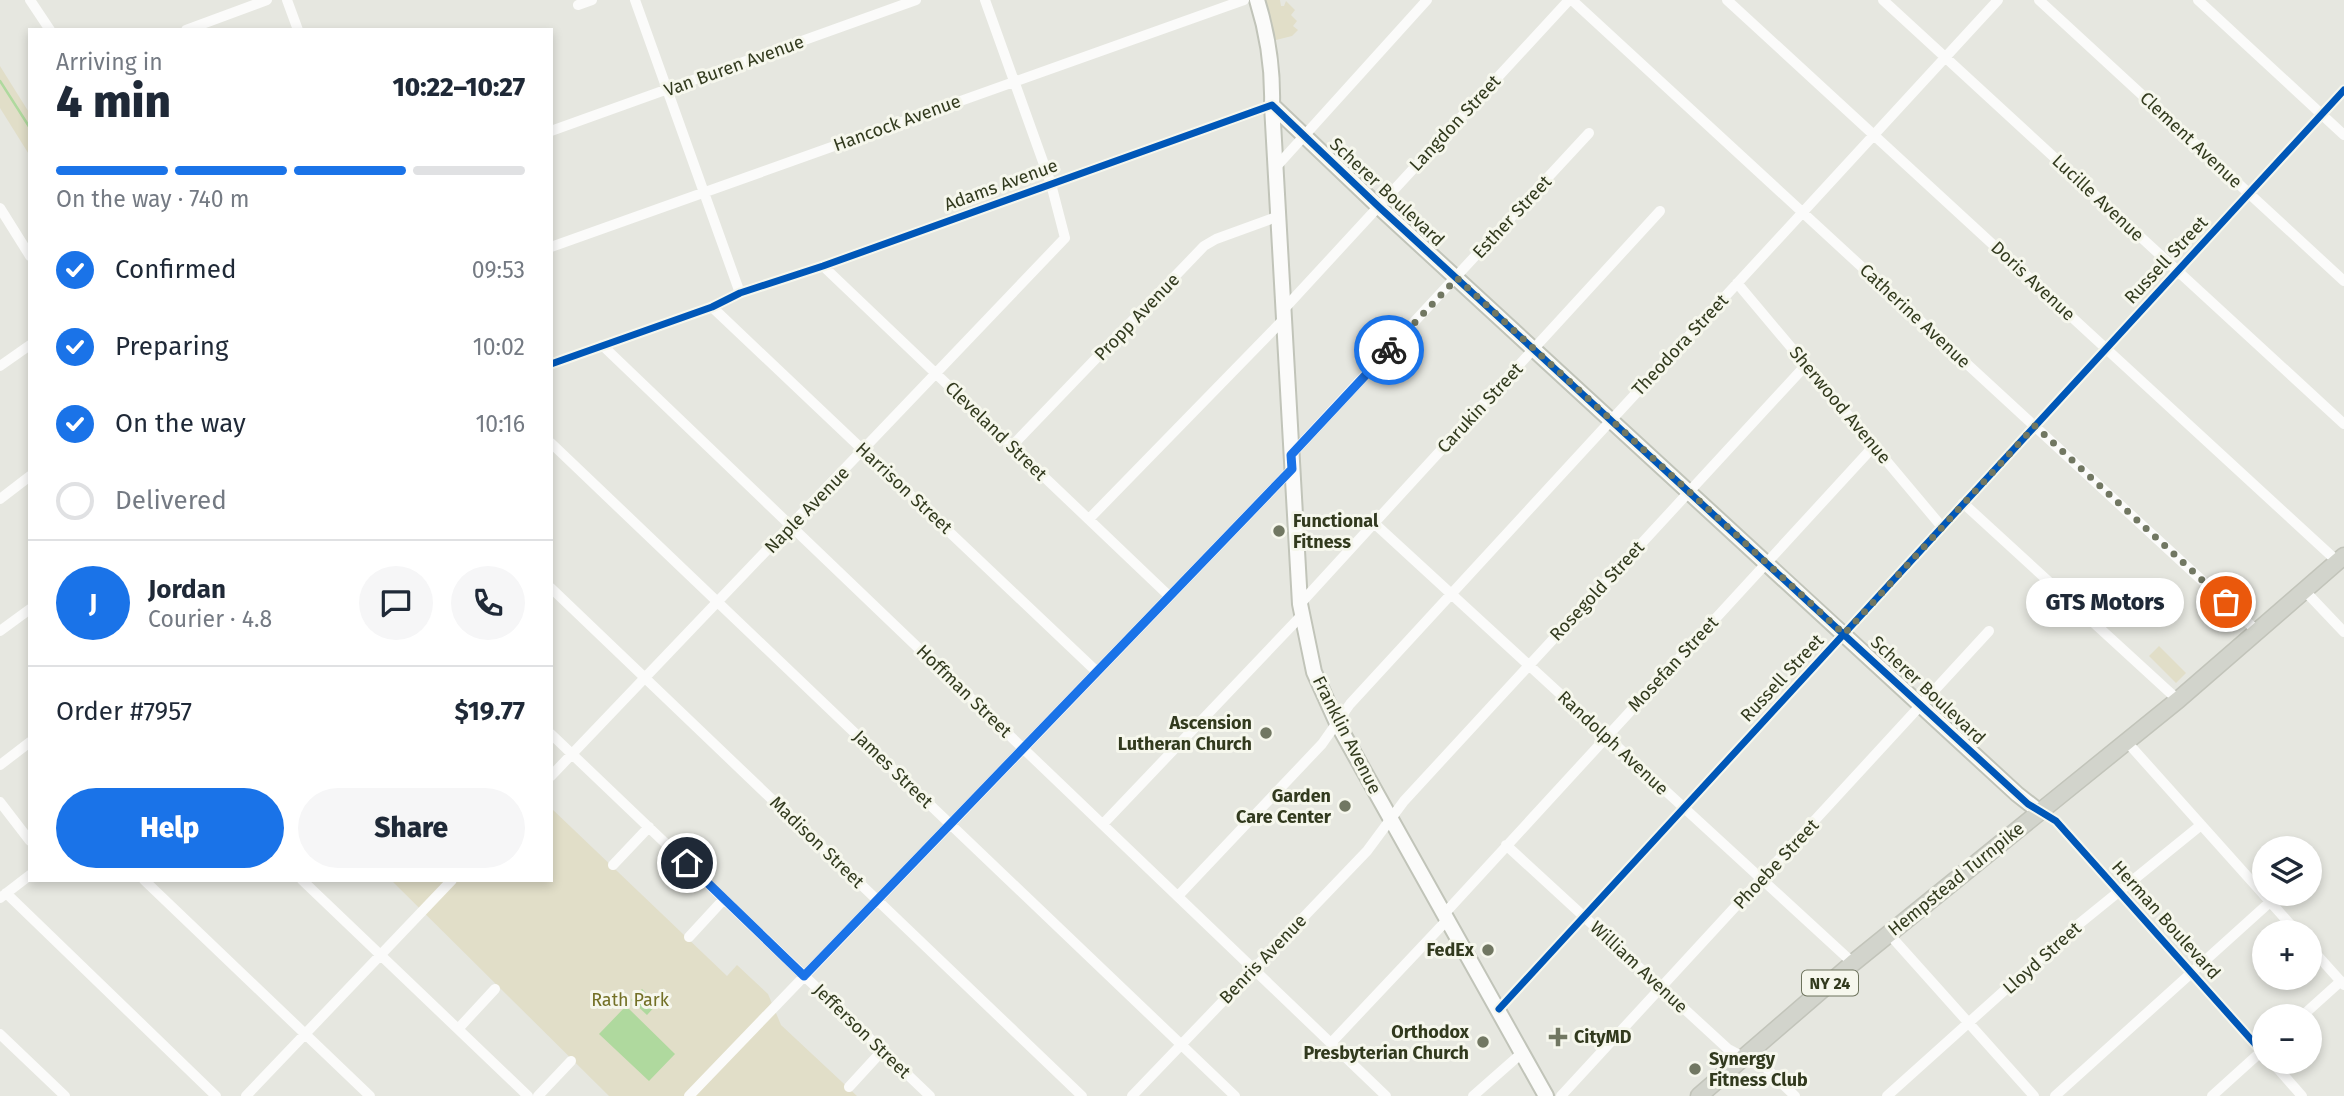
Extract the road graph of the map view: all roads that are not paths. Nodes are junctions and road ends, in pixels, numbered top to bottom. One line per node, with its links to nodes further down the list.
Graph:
1 (30, 0): 18 (street)
2 (267, 0): 19 (street)
3 (287, 0): 20 (street)
4 (592, 0): 17 (street)
5 (635, 0): 23 (street)
6 (916, 0): 23 (street, Van Buren Avenue)
7 (985, 0): 22 (street)
8 (1244, 0): 22 (street, Hancock Avenue)
9 (1256, 0): 25 (main road, Franklin Avenue)
10 (1427, 0): 31 (street)
11 (1570, 0): 36 (street, Langdon Street); 39 (street, Catherine Avenue)
12 (1727, 0): 29 (street, Doris Avenue)
13 (1883, 0): 21 (street, Lucille Avenue)
14 (1998, 0): 21 (street, Theodora Street)
15 (2039, 0): 35 (street, Clement Avenue)
16 (2197, 0): 26 (street)
17 (578, 5)
18 (49, 28)
19 (191, 28)
20 (297, 28)
21 (1945, 57): 29 (street, Theodora Street); 44 (street, Lucille Avenue)
22 (1014, 81): 33 (street); 34 (street, Hancock Avenue)
23 (668, 89): 27 (street, Van Buren Avenue); 34 (street)
24 (2344, 90): 26 (street, Russell Street)
25 (1272, 105): 31 (main road, Scherer Boulevard); 32 (main road, Franklin Avenue); 33 (street, Adams Avenue)
26 (2322, 114): 30 (street); 35 (street, Russell Street)
27 (553, 130)
28 (1589, 132): 45 (street, Esther Street)
29 (1874, 135): 39 (street, Theodora Street); 53 (street, Doris Avenue)
30 (2344, 135)
31 (1304, 136): 32 (street); 36 (main road, Scherer Boulevard)
32 (1276, 167): 40 (main road, Franklin Avenue)
33 (1051, 184): 43 (street, Adams Avenue); 58 (street, Naple Avenue)
34 (705, 192): 42 (street, Hancock Avenue); 48 (street)
35 (2249, 193): 44 (street, Russell Street); 46 (street, Clement Avenue)
36 (1379, 206): 45 (main road, Scherer Boulevard); 50 (street, Langdon Street)
37 (0, 208): 41 (street)
38 (1660, 211): 54 (street, Carukin Street)
39 (1802, 212): 47 (street, Theodora Street); 61 (street, Catherine Avenue)
40 (1279, 216): 50 (main road, Franklin Avenue); 63 (street, Propp Avenue)
41 (25, 239)
42 (553, 246)
43 (823, 266): 48 (street, Adams Avenue); 58 (street, Cleveland Street)
44 (2177, 271): 53 (street, Russell Street); 60 (street, Lucille Avenue)
45 (1457, 278): 54 (main road, Scherer Boulevard); 66 (street, Esther Street)
46 (2344, 281)
47 (1737, 284): 56 (street, Sherwood Avenue); 59 (street, Theodora Street)
48 (740, 293): 49 (street, Adams Avenue)
49 (712, 307): 51 (street); 65 (street, Harrison Street)
50 (1284, 314): 66 (main road, Franklin Avenue); 71 (street, Langdon Street)
51 (602, 345): 55 (street); 73 (street, Hoffman Street)
52 (28, 346): 57 (street)
53 (2106, 348): 61 (street, Russell Street); 75 (street, Doris Avenue)
54 (1534, 349): 59 (main road, Scherer Boulevard); 72 (street, Carukin Street)
55 (553, 363)
56 (1806, 365): 64 (street, Sherwood Avenue); 68 (street, Rosegold Street)
57 (0, 366)
58 (936, 374): 63 (street, Cleveland Street); 65 (street, Naple Avenue)
59 (1611, 420): 68 (main road, Scherer Boulevard); 79 (street, Theodora Street)
60 (2344, 424)
61 (2035, 426): 70 (street, Russell Street); 86 (street, Catherine Avenue)
62 (553, 445): 81 (street, James Street)
63 (1012, 446): 71 (street, Cleveland Street)
64 (1874, 446): 74 (street, Sherwood Avenue); 76 (street, Mosefan Street)
65 (864, 450): 73 (street, Naple Avenue); 90 (street, Harrison Street)
66 (1291, 462): 80 (street, Esther Street); 83 (main road, Franklin Avenue)
67 (28, 478): 69 (street)
68 (1689, 491): 76 (main road, Scherer Boulevard); 89 (street, Rosegold Street)
69 (0, 499)
70 (1963, 503): 74 (street, Russell Street); 92 (street)
71 (1089, 519): 80 (street, Cleveland Street)
72 (1374, 523): 79 (street, Randolph Avenue); 83 (street, Carukin Street)
73 (791, 526): 81 (street, Naple Avenue); 99 (street, Hoffman Street)
74 (1942, 527): 88 (street, Russell Street)
75 (2341, 559): 78 (main road, Hempstead Turnpike / NY 24)
76 (1766, 563): 88 (main road, Scherer Boulevard); 96 (street, Mosefan Street)
77 (553, 590): 91 (street, Madison Street)
78 (2305, 591): 86 (main road, Hempstead Turnpike / NY 24); 87 (street)
79 (1451, 594): 89 (street, Randolph Avenue); 94 (street, Theodora Street)
80 (1168, 595): 90 (street, Esther Street)
81 (718, 602): 91 (street, Naple Avenue); 107 (street, James Street)
82 (28, 609): 84 (street)
83 (1300, 610): 94 (main road, Franklin Avenue); 108 (street, Carukin Street)
84 (1, 628)
85 (1989, 631): 93 (street, Phoebe Street)
86 (2258, 632): 92 (main road, Hempstead Turnpike / NY 24)
87 (2344, 632)
88 (1844, 634): 93 (main road, Scherer Boulevard); 104 (street, Russell Street)
89 (1529, 665): 96 (street, Randolph Avenue); 106 (street, Rosegold Street)
90 (1096, 671): 99 (street, Esther Street)
91 (646, 678): 100 (street, Naple Avenue); 124 (street, Madison Street)
92 (2178, 700): 97 (main road, Hempstead Turnpike / NY 24)
93 (1922, 705): 105 (main road, Scherer Boulevard); 115 (street, Phoebe Street)
94 (1337, 723): 106 (main road, Franklin Avenue); 122 (street, Theodora Street)
95 (553, 736): 100 (street, Jefferson Street)
96 (1606, 736): 104 (street, Randolph Avenue); 112 (street, Mosefan Street)
97 (2127, 742): 105 (main road, Hempstead Turnpike / NY 24); 109 (street)
98 (28, 744): 101 (street)
99 (1023, 747): 107 (street, Esther Street); 108 (street, Hoffman Street)
100 (572, 754): 102 (street, Naple Avenue); 110 (street, Jefferson Street)
101 (0, 765)
102 (553, 774)
103 (0, 802): 111 (street)
104 (1684, 808): 115 (street, Randolph Avenue); 128 (street, Russell Street)
105 (2040, 812): 120 (street, Herman Boulevard); 130 (main road, Hempstead Turnpike / NY 24)
106 (1391, 820): 127 (main road, Franklin Avenue); 135 (street, Benris Avenue)
107 (950, 824): 124 (street, Esther Street); 149 (street, James Street)
108 (1103, 824): 122 (street, Hoffman Street)
109 (2201, 825): 119 (street); 120 (street, Lloyd Street)
110 (649, 827): 113 (street); 123 (street, Jefferson Street)
111 (28, 838)
112 (1506, 845): 127 (street, Mosefan Street); 128 (street, William Avenue)
113 (613, 865)
114 (28, 876): 121 (street)
115 (1762, 879): 134 (street, Randolph Avenue); 139 (street, Phoebe Street)
116 (146, 882): 146 (street)
117 (304, 882): 132 (street)
118 (450, 882): 132 (street)
119 (2252, 882)
120 (2119, 892): 136 (street, Herman Boulevard); 143 (street, Lloyd Street)
121 (3, 895): 158 (street)
122 (1178, 896): 135 (street, Hoffman Street)
123 (724, 899): 131 (street); 137 (street, Jefferson Street)
124 (877, 900): 137 (street, Esther Street); 165 (street, Madison Street)
125 (2266, 906): 136 (street)
126 (2274, 906): 129 (street)
127 (1447, 916): 142 (main road, Franklin Avenue); 148 (street, Mosefan Street)
128 (1584, 916): 139 (street, William Avenue); 142 (street, Russell Street)
129 (2286, 920)
130 (1889, 934): 134 (main road, Hempstead Turnpike / NY 24); 143 (street)
131 (689, 937)
132 (380, 955): 144 (street); 146 (street)
133 (2322, 960): 138 (street)
134 (1853, 963): 152 (main road, Hempstead Turnpike / NY 24)
135 (1254, 968): 148 (street, Hoffman Street); 149 (street, Benris Avenue)
136 (2192, 973): 147 (street, Herman Boulevard); 176 (street)
137 (804, 976): 150 (street, Jefferson Street); 163 (street, Esther Street)
138 (2342, 983): 141 (street)
139 (1662, 988): 152 (street, William Avenue); 171 (street, Phoebe Street)
140 (495, 989): 144 (street)
141 (2317, 1004)
142 (1499, 1009): 151 (main road, Franklin Avenue)
143 (1968, 1023): 174 (street, Lloyd Street); 175 (street)
144 (458, 1029): 161 (street)
145 (0, 1034): 157 (street)
146 (305, 1034): 159 (street); 160 (street)
147 (2252, 1038)
148 (1331, 1043): 168 (street, Hoffman Street)
149 (1181, 1045): 166 (street, Benris Avenue); 167 (street, James Street)
150 (882, 1051): 156 (street); 164 (street, Jefferson Street)
151 (1523, 1052): 169 (street); 170 (main road, Franklin Avenue)
152 (1742, 1057): 172 (main road, Hempstead Turnpike / NY 24); 173 (street, William Avenue)
153 (571, 1061): 162 (street)
154 (2252, 1061): 177 (street)
155 (2283, 1074): 178 (street)
156 (849, 1087)
157 (65, 1096)
158 (216, 1096)
159 (246, 1096)
160 (370, 1096)
161 (528, 1096)
162 (538, 1096)
163 (689, 1096)
164 (930, 1096)
165 (1082, 1096)
166 (1132, 1096)
167 (1235, 1096)
168 (1386, 1096)
169 (1473, 1096)
170 (1546, 1096)
171 (1561, 1096)
172 (1699, 1096)
173 (1795, 1096)
174 (1887, 1096)
175 (2034, 1096)
176 (2055, 1096)
177 (2212, 1096)
178 (2302, 1096)

